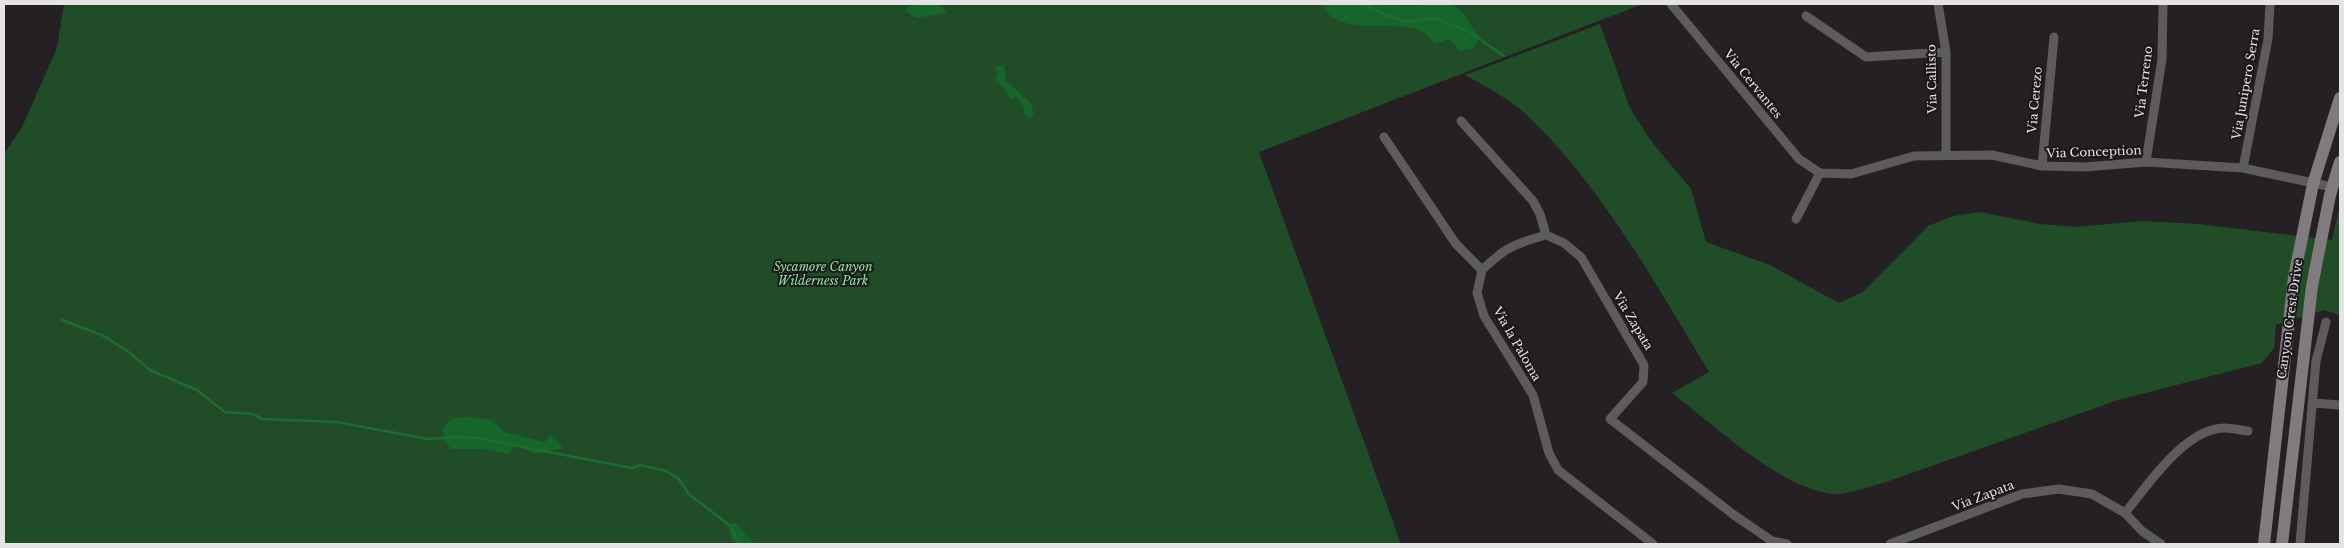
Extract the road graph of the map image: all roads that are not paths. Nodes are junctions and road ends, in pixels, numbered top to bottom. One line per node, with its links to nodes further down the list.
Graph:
1 (1671, 4): 16 (street, Via Cervantes)
2 (1938, 4): 7 (street, Via Callisto)
3 (2163, 4): 12 (street, Via Terreno)
4 (2270, 4): 15 (street, Via Junipero Serra)
5 (1806, 16): 7 (street)
6 (2054, 37): 14 (street, Via Cerezo)
7 (1946, 52): 11 (street, Via Callisto)
8 (2340, 98): 17 (main road, Canyon Crest Drive)
9 (1461, 121): 20 (street)
10 (1384, 137): 21 (street)
11 (1946, 154): 14 (street, Via Conception); 16 (street, Via Conception)
12 (2146, 162): 14 (street, Via Conception); 15 (street, Via Conception)
13 (2340, 162): 18 (main road, Canyon Crest Drive)
14 (2042, 166)
15 (2243, 168): 17 (street, Via Conception)
16 (1820, 173): 19 (street)
17 (2313, 184): 18 (street, Via Conception); 31 (main road, Canyon Crest Drive)
18 (2332, 187): 32 (main road, Canyon Crest Drive)
19 (1796, 219)
20 (1546, 235): 21 (street); 28 (street, Via Zapata)
21 (1482, 270): 27 (street, Via la Paloma)
22 (2326, 322): 23 (street)
23 (2313, 403): 24 (street); 33 (street)
24 (2340, 405)
25 (2248, 431): 26 (street)
26 (2125, 513): 29 (street, Via Zapata); 30 (street, Via Zapata)
27 (1653, 544)
28 (1787, 544)
29 (1890, 544)
30 (2161, 544)
31 (2264, 544)
32 (2282, 544)
33 (2300, 544)

